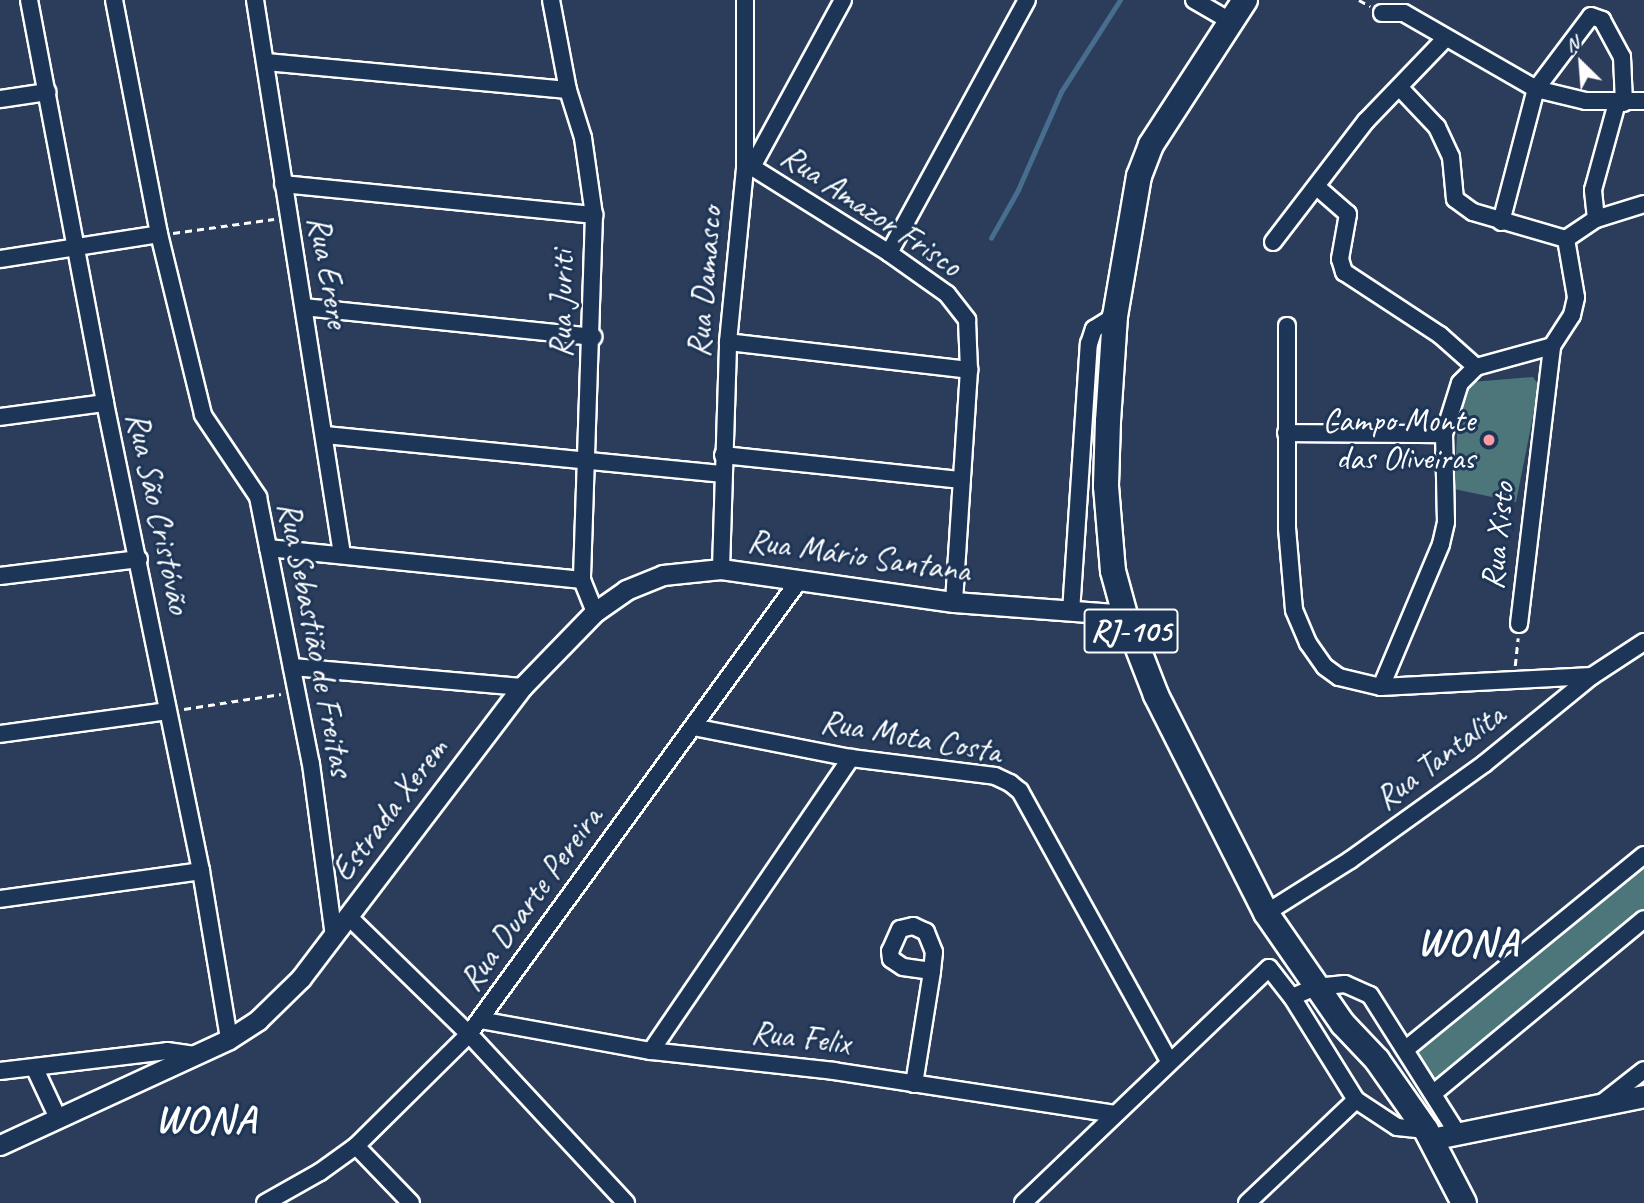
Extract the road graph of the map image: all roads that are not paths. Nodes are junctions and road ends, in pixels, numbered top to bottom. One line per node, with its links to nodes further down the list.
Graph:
1 (29, 0): 19 (street, Rua São Cristóvão)
2 (114, 0): 30 (street, Rua Sebastião de Freitas)
3 (255, 0): 15 (street, Rua Erere)
4 (551, 0): 18 (street, Rua Juriti)
5 (745, 0): 23 (street, Rua Damasco)
6 (843, 0): 23 (street)
7 (1027, 0): 34 (street)
8 (1194, 0): 13 (street)
9 (1245, 0): 13 (main road, RJ-105)
10 (1586, 0): 12 (street)
11 (1382, 13): 14 (street)
12 (1598, 17): 17 (street); 22 (street)
13 (1230, 21): 37 (main road, RJ-105)
14 (1446, 38): 16 (street); 17 (street)
15 (266, 62): 18 (street); 24 (street, Rua Erere)
16 (1400, 88): 25 (street); 29 (street)
17 (1536, 89): 22 (street); 29 (street)
18 (568, 90): 27 (street, Rua Juriti)
19 (47, 93): 20 (street); 33 (street, Rua São Cristóvão)
20 (0, 99)
21 (1644, 101): 22 (street)
22 (1620, 103): 28 (street)
23 (749, 169): 34 (street, Rua Amazor Frisco); 40 (street, Rua Damasco)
24 (283, 184): 27 (street); 36 (street, Rua Erere)
25 (1317, 187): 32 (street); 42 (street)
26 (1644, 204): 28 (street)
27 (594, 215): 39 (street, Rua Juriti)
28 (1596, 219): 31 (street)
29 (1501, 222): 31 (street)
30 (159, 234): 33 (street); 53 (street, Rua Sebastião de Freitas)
31 (1566, 239): 41 (street, Rua Xisto)
32 (1273, 242)
33 (75, 246): 35 (street); 44 (street, Rua São Cristóvão)
34 (889, 253): 43 (street, Rua Amazor Frisco)
35 (0, 259)
36 (304, 307): 39 (street); 48 (street, Rua Erere)
37 (1115, 316): 62 (street); 63 (main road, RJ-105)
38 (1287, 326): 46 (street)
39 (593, 337): 50 (street, Rua Juriti)
40 (728, 342): 43 (street); 49 (street, Rua Damasco)
41 (1552, 346): 42 (street); 64 (street, Rua Xisto)
42 (1476, 367): 47 (street)
43 (969, 370): 52 (street, Rua Amazor Frisco)
44 (105, 403): 45 (street); 55 (street, Rua São Cristóvão)
45 (0, 417)
46 (1286, 433): 47 (street); 69 (street)
47 (1444, 433): 69 (street)
48 (325, 435): 50 (street); 54 (street, Rua Erere)
49 (723, 455): 51 (street, Rua Damasco); 52 (street)
50 (585, 463): 51 (street); 58 (street, Rua Juriti)
51 (721, 474): 56 (street, Rua Damasco)
52 (962, 480): 60 (street, Rua Amazor Frisco)
53 (268, 548): 54 (street); 66 (street, Rua Sebastião de Freitas)
54 (342, 555): 58 (street)
55 (139, 559): 57 (street); 70 (street, Rua São Cristóvão)
56 (721, 569): 59 (street, Rua Mário Santana); 61 (street, Rua Mário Santana)
57 (0, 576)
58 (582, 580): 61 (street, Rua Juriti)
59 (798, 582): 60 (street, Rua Mário Santana); 71 (street, Rua Duarte Pereira)
60 (954, 602): 62 (street, Rua Mário Santana)
61 (595, 612): 68 (street, Estrada Xerem)
62 (1071, 612): 63 (street, Rua Mário Santana)
63 (1125, 615): 77 (main road, RJ-105)
64 (1519, 624)
65 (1644, 642): 67 (street, Rua Tantalita)
66 (292, 667): 68 (street); 80 (street, Rua Sebastião de Freitas)
67 (1592, 676): 69 (street); 77 (street, Rua Tantalita)
68 (522, 687): 78 (street, Estrada Xerem)
69 (1381, 687)
70 (167, 711): 72 (street); 75 (street, Rua São Cristóvão)
71 (693, 727): 73 (street, Rua Mota Costa); 85 (street, Rua Duarte Pereira)
72 (0, 734)
73 (851, 758): 89 (street); 91 (street, Rua Mota Costa)
74 (1644, 855): 88 (street)
75 (201, 871): 76 (street); 87 (street, Rua São Cristóvão)
76 (0, 899)
77 (1266, 913): 82 (main road, RJ-105)
78 (349, 917): 80 (street, Estrada Xerem); 86 (street)
79 (1644, 919): 96 (street)
80 (334, 936): 87 (street, Estrada Xerem)
81 (932, 971): 95 (street)
82 (1309, 977): 83 (street); 84 (street); 88 (street); 103 (main road, RJ-105)
83 (1281, 983): 84 (street); 91 (street)
84 (1292, 998): 98 (street)
85 (481, 1020): 86 (street, Rua Duarte Pereira); 89 (street, Rua Felix)
86 (469, 1034): 105 (street, Rua Duarte Pereira); 109 (street)
87 (229, 1039): 90 (street, Estrada Xerem)
88 (1406, 1049): 96 (street)
89 (651, 1051): 95 (street, Rua Felix)
90 (195, 1055): 92 (street); 101 (street, Estrada Xerem)
91 (1169, 1060): 100 (street)
92 (35, 1069): 94 (street); 101 (street)
93 (1644, 1070): 99 (street)
94 (0, 1071)
95 (914, 1084): 100 (street, Rua Felix)
96 (1435, 1092): 102 (street)
97 (1644, 1096): 99 (main road)
98 (1356, 1100): 103 (street); 111 (street)
99 (1600, 1105): 102 (main road)
100 (1114, 1114): 110 (street)
101 (57, 1116): 104 (street, Estrada Xerem)
102 (1458, 1134): 103 (main road)
103 (1429, 1135): 106 (main road, RJ-105)
104 (0, 1145)
105 (356, 1146): 107 (street, Rua Duarte Pereira); 108 (street)
106 (1462, 1202)
107 (265, 1203)
108 (411, 1203)
109 (626, 1203)
110 (1023, 1203)
111 (1247, 1203)

